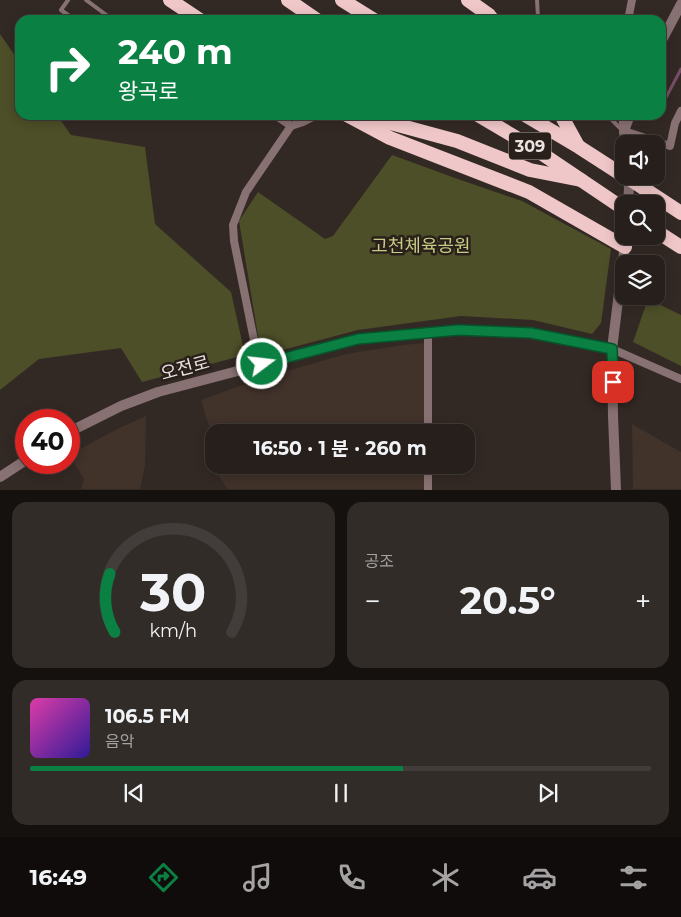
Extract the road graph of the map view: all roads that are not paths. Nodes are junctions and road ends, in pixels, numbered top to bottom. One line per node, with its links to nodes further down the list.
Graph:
1 (68, 0): 11 (lane)
2 (86, 0): 12 (lane)
3 (170, 0): 13 (highway)
4 (288, 0): 14 (highway)
5 (342, 0): 15 (highway)
6 (468, 0): 16 (highway)
7 (479, 0): 17 (lane)
8 (537, 0): 18 (lane)
9 (632, 0): 19 (street)
10 (681, 4): 20 (street)
11 (68, 15)
12 (106, 15)
13 (192, 15)
14 (310, 15)
15 (366, 15)
16 (487, 15)
17 (489, 15)
18 (538, 15)
19 (629, 15)
20 (666, 32)
21 (681, 111): 33 (street)
22 (283, 120): 32 (street)
23 (308, 120): 32 (street)
24 (356, 120): 41 (highway)
25 (379, 120): 37 (highway)
26 (486, 120): 37 (highway, 309)
27 (533, 120): 35 (highway, 309)
28 (565, 120): 35 (highway)
29 (612, 120): 33 (lane)
30 (623, 120): 33 (street)
31 (628, 120): 33 (street)
32 (292, 126): 47 (street)
33 (624, 131): 34 (street)
34 (624, 135)
35 (579, 147): 36 (highway, 309)
36 (615, 170)
37 (581, 180): 39 (highway, 309)
38 (639, 185): 40 (highway, 309, bridge)
39 (615, 203)
40 (681, 213)
41 (615, 236)
42 (665, 237): 44 (highway)
43 (625, 245): 46 (street)
44 (681, 247)
45 (428, 333): 46 (street, 오전로); 47 (street, 오전로); 49 (street)
46 (612, 349): 48 (street); 55 (street)
47 (262, 364): 50 (street, 오전로)
48 (681, 380)
49 (428, 424)
50 (80, 426)
51 (15, 467): 53 (street)
52 (428, 474): 54 (street)
53 (0, 477)
54 (428, 490)
55 (616, 490)

